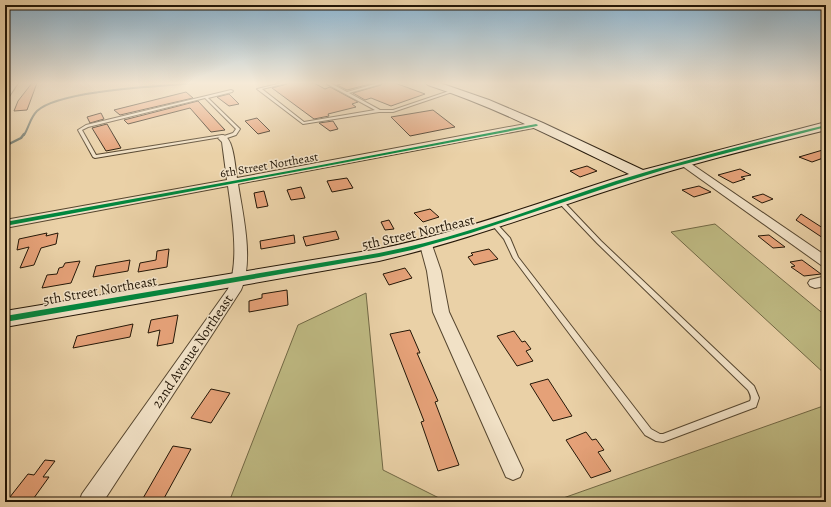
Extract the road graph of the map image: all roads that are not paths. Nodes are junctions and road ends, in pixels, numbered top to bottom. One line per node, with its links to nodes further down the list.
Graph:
1 (166, 107): 10 (lane)
2 (215, 107): 10 (lane)
3 (281, 107): 7 (lane)
4 (371, 107): 7 (lane)
5 (406, 107): 7 (lane)
6 (496, 107): 8 (street)
7 (379, 111)
8 (536, 125): 12 (street); 13 (street, 6th Street Northeast)
9 (826, 126): 11 (street, 5th Street Northeast)
10 (223, 138): 13 (street, 22nd Avenue Northeast)
11 (684, 163): 12 (street, 5th Street Northeast); 18 (street)
12 (642, 175): 14 (street, 5th Street Northeast)
13 (232, 183): 15 (street, 6th Street Northeast); 19 (street, 22nd Avenue Northeast)
14 (561, 202): 16 (street, 5th Street Northeast); 16 (lane)
15 (5, 224)
16 (495, 225): 17 (street, 5th Street Northeast)
17 (426, 245): 19 (street, 5th Street Northeast); 21 (street)
18 (826, 262)
19 (239, 279): 20 (street, 5th Street Northeast); 22 (street, 22nd Avenue Northeast)
20 (5, 319)
21 (513, 470)
22 (90, 502)

